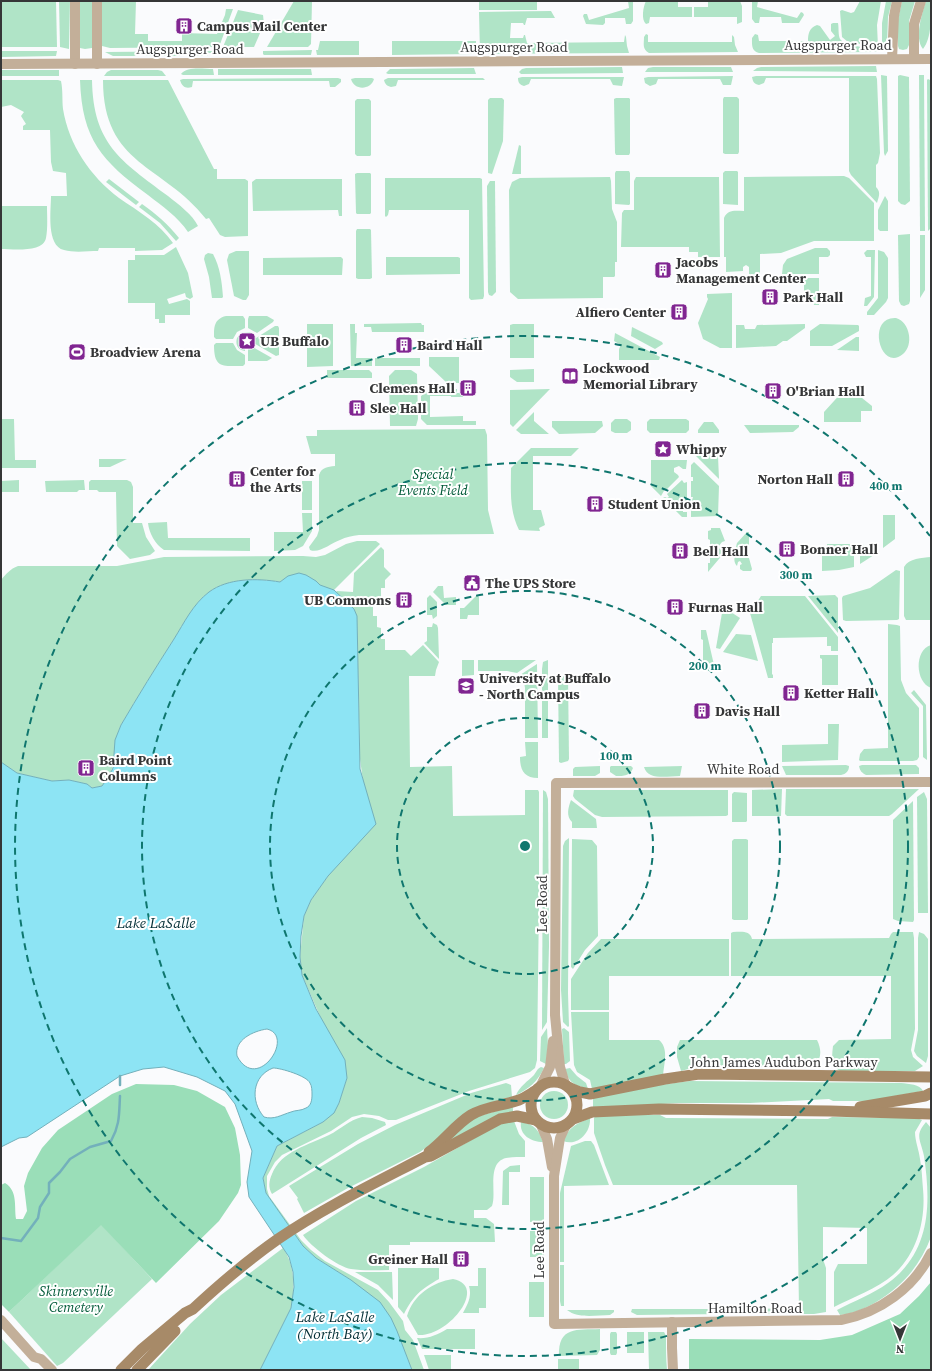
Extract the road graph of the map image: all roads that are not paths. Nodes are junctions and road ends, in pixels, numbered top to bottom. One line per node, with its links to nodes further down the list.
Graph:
1 (75, 1): 9 (street)
2 (97, 1): 10 (street)
3 (897, 1): 5 (street)
4 (920, 1): 6 (street)
5 (892, 59): 6 (street, Augspurger Road); 10 (street, Augspurger Road)
6 (914, 59): 7 (street, Augspurger Road)
7 (931, 59)
8 (1, 64): 9 (street, Augspurger Road)
9 (75, 64): 10 (street, Augspurger Road)
10 (97, 64)
11 (931, 782): 12 (street, White Road)
12 (556, 783): 13 (street, Lee Road)
13 (555, 1025): 15 (street, Lee Road); 16 (street, Lee Road)
14 (931, 1077): 15 (main road, John James Audubon Parkway)
15 (566, 1086): 16 (main road); 20 (main road)
16 (538, 1088): 21 (main road); 22 (main road)
17 (931, 1093): 18 (main road)
18 (830, 1111): 19 (main road); 20 (main road)
19 (931, 1114)
20 (569, 1122): 21 (main road); 23 (street, Lee Road)
21 (538, 1123): 22 (main road); 23 (street, Lee Road)
22 (425, 1157): 25 (main road)
23 (554, 1176): 28 (street, Lee Road)
24 (931, 1253): 27 (street, Hamilton Road)
25 (193, 1309): 32 (main road); 33 (main road)
26 (1, 1320): 29 (street)
27 (672, 1322): 28 (street, Hamilton Road); 34 (street)
28 (554, 1324)
29 (34, 1356): 30 (street); 31 (street)
30 (42, 1370)
31 (52, 1370)
32 (121, 1370)
33 (137, 1370)
34 (673, 1370)

